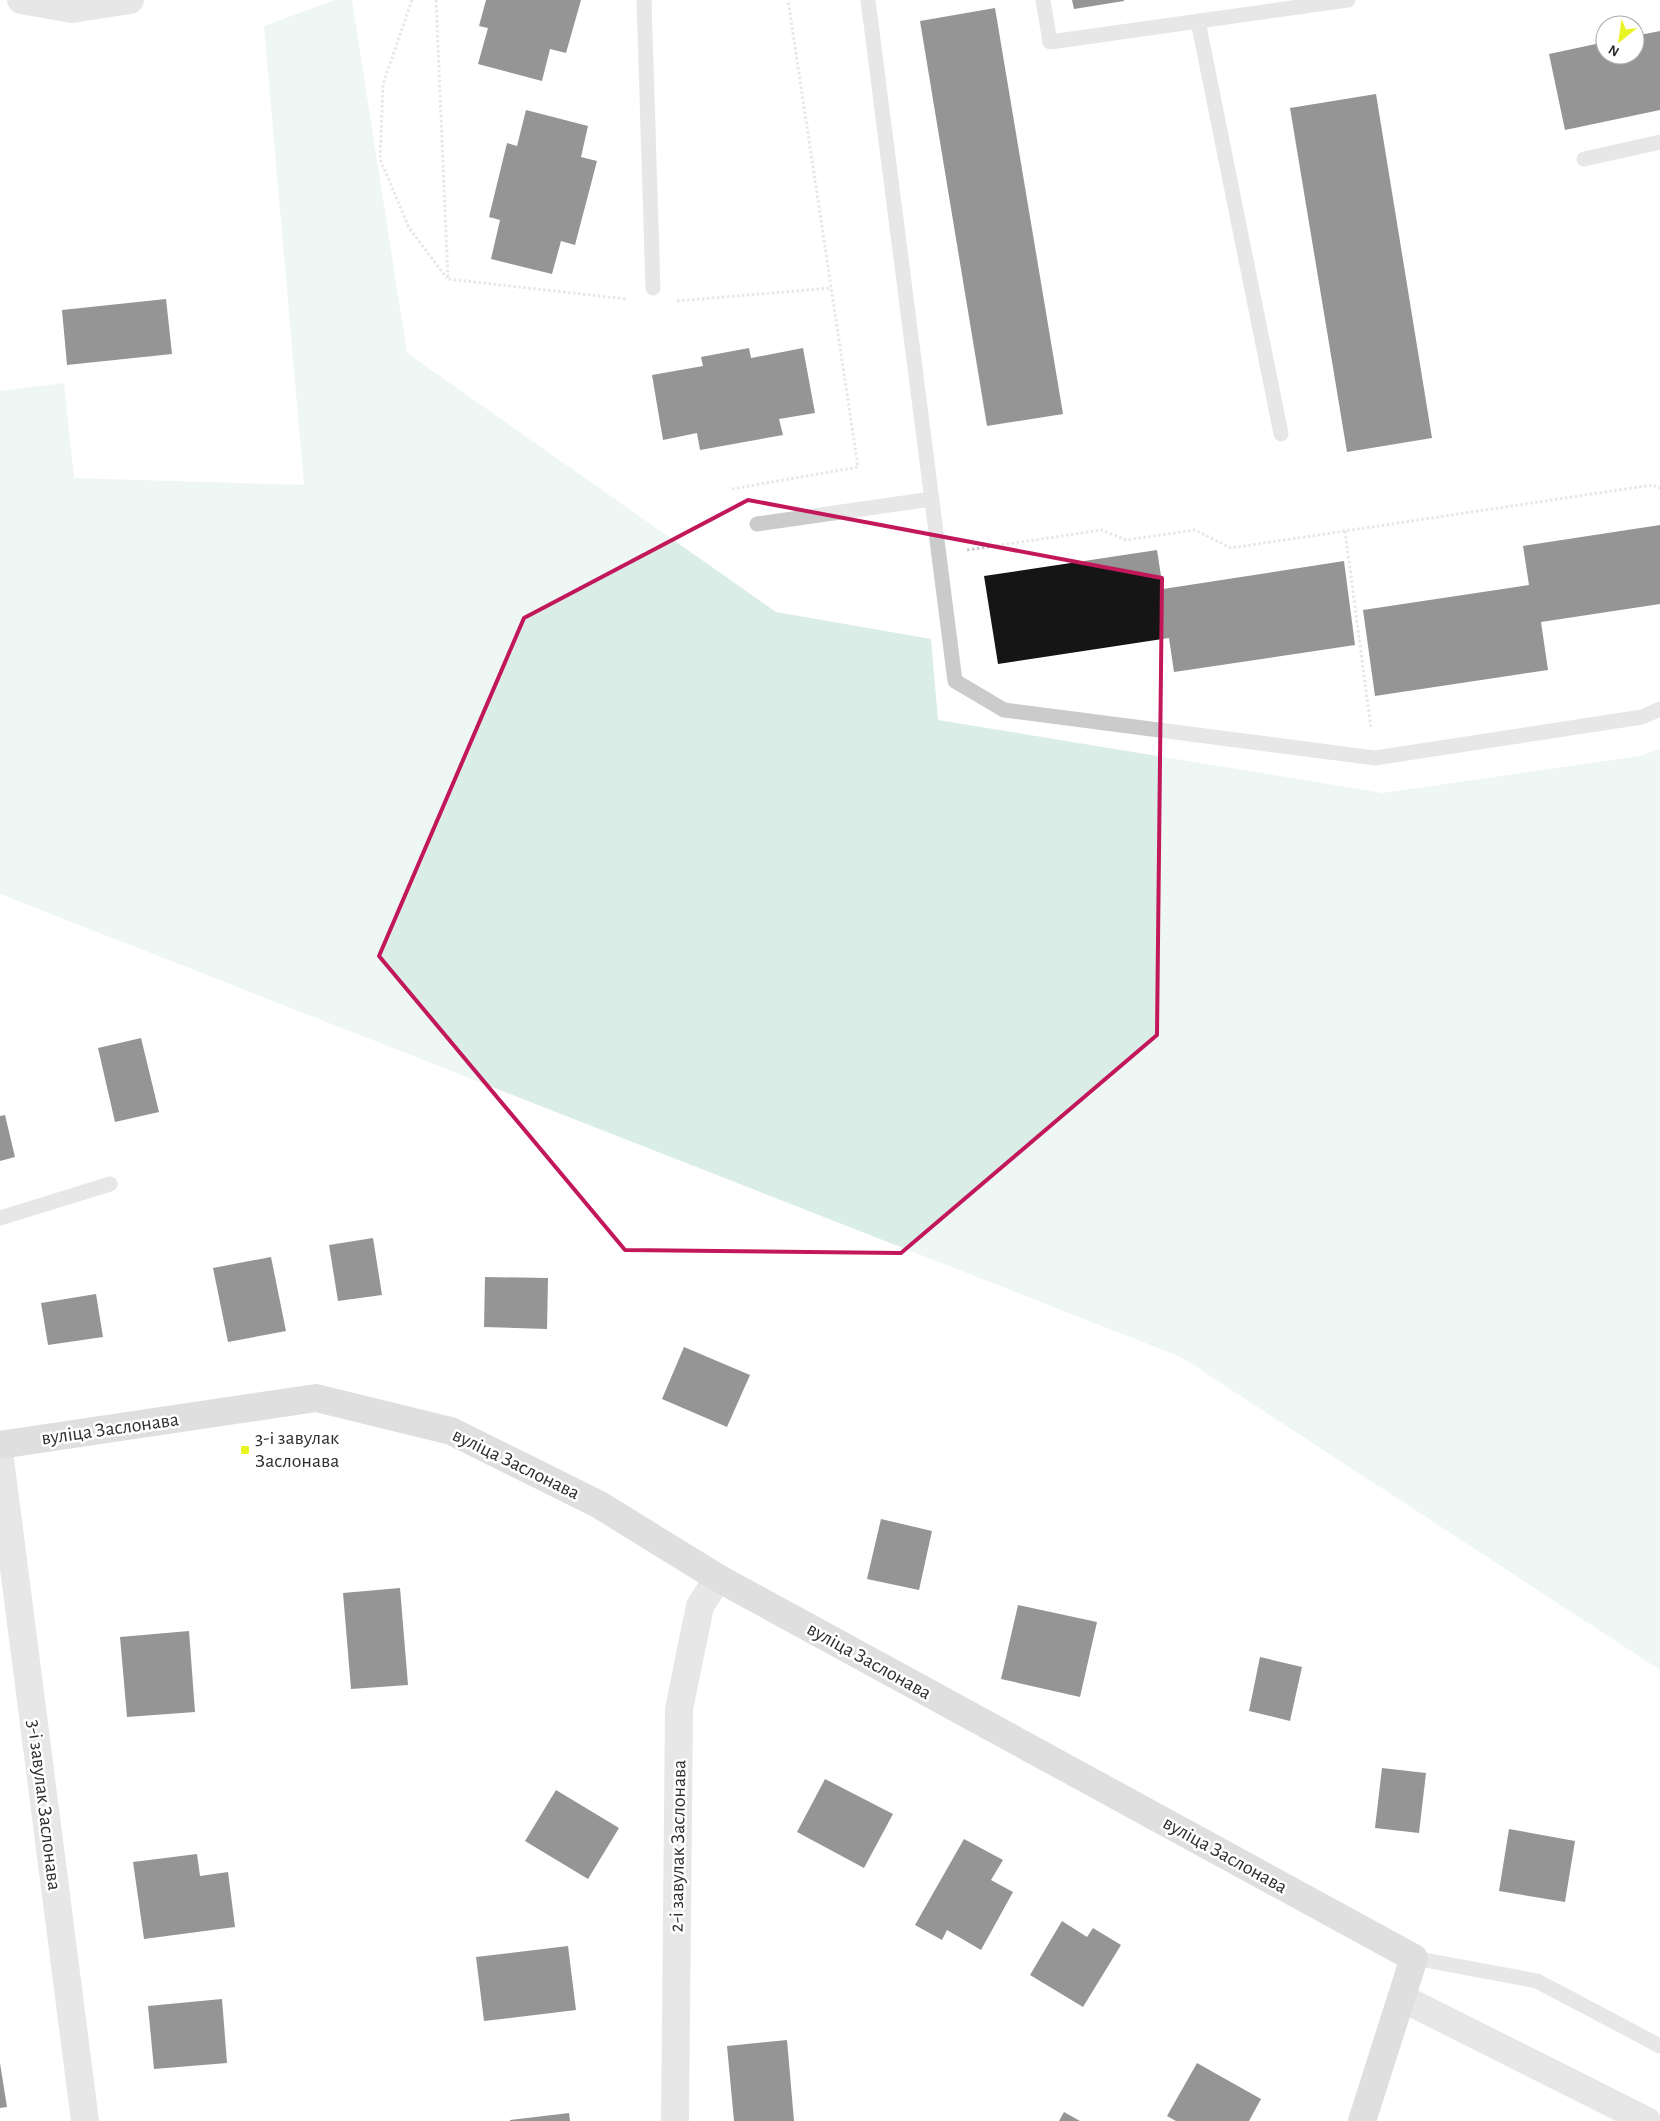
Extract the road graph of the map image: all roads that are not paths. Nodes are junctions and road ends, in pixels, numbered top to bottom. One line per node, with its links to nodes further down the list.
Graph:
1 (22, 0): 7 (street)
2 (130, 0): 7 (street)
3 (644, 0): 11 (lane)
4 (868, 0): 13 (lane)
5 (1042, 0): 8 (lane)
6 (1348, 0): 8 (lane)
7 (67, 4)
8 (1198, 21): 12 (lane)
9 (1660, 142): 10 (lane)
10 (1584, 159)
11 (653, 288)
12 (1281, 434)
13 (932, 499): 14 (lane); 15 (lane)
14 (757, 524)
15 (1660, 710)
16 (110, 1184): 17 (lane)
17 (0, 1218)
18 (0, 1445): 20 (street, вуліца Заслонава)
19 (0, 1459): 24 (street, 3-і завулак Заслонава)
20 (718, 1578): 21 (street, вуліца Заслонава); 25 (street, 2-і завулак Заслонава)
21 (1414, 1958): 22 (street); 23 (lane)
22 (1402, 1998): 26 (street); 27 (street)
23 (1660, 2046)
24 (85, 2121)
25 (675, 2121)
26 (1362, 2121)
27 (1647, 2121)

